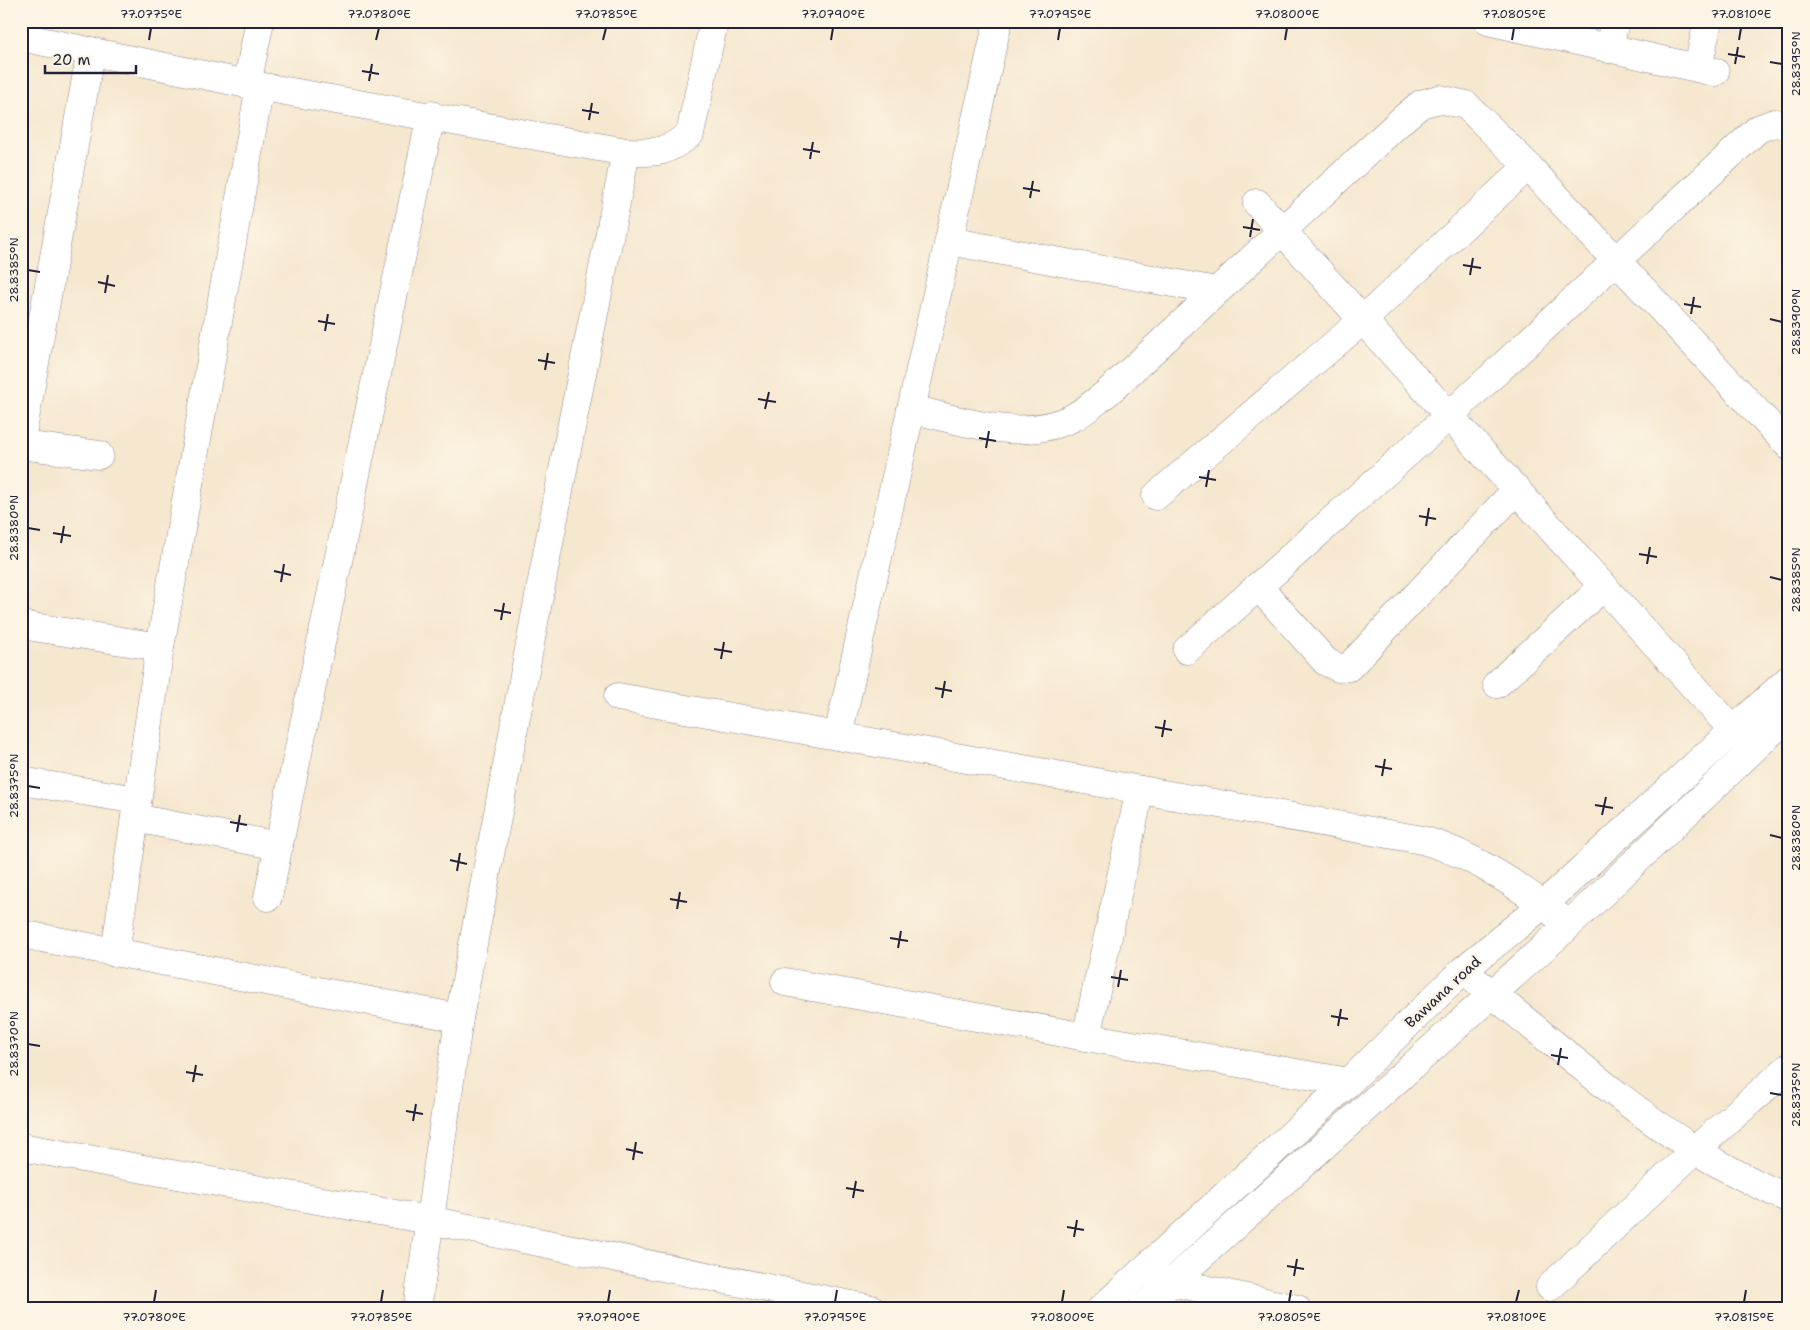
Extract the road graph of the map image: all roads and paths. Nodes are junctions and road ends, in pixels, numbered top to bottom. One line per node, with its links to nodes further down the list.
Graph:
1 (260, 21): 10 (street)
2 (714, 21): 13 (street)
3 (998, 21): 17 (street)
4 (1616, 21): 8 (street)
5 (1708, 21): 8 (street)
6 (1499, 22): 8 (street)
7 (21, 37): 9 (street)
8 (1609, 49)
9 (91, 51): 10 (street); 23 (street)
10 (253, 85): 11 (street); 31 (street)
11 (431, 115): 13 (street); 42 (street)
12 (1789, 125): 18 (street)
13 (626, 152): 51 (street)
14 (1528, 166): 16 (street); 18 (street); 20 (street)
15 (1257, 203): 16 (street)
16 (1282, 230): 19 (street); 20 (street)
17 (949, 241): 19 (street); 21 (street)
18 (1616, 260): 22 (street); 24 (street)
19 (1216, 291): 21 (street)
20 (1363, 320): 22 (street); 27 (street)
21 (911, 409): 38 (street)
22 (1450, 415): 26 (street); 28 (street)
23 (21, 443): 25 (street)
24 (1789, 446)
25 (99, 455)
26 (1517, 489): 28 (street); 29 (street)
27 (1156, 496)
28 (1258, 586): 32 (street)
29 (1604, 586): 34 (street); 37 (street)
30 (21, 625): 31 (street)
31 (160, 647): 41 (street)
32 (1187, 650)
33 (1789, 679): 37 (street, Bawana road)
34 (1497, 684)
35 (618, 697): 38 (street)
36 (1789, 715): 45 (street)
37 (1734, 731): 44 (street, Bawana road)
38 (838, 736): 40 (street)
39 (21, 781): 41 (street)
40 (1140, 790): 44 (street); 52 (street)
41 (136, 809): 42 (street); 47 (street)
42 (279, 846): 43 (street)
43 (268, 897)
44 (1544, 904): 45 (street); 48 (street, Bawana road)
45 (1569, 925): 50 (street)
46 (21, 934): 47 (street)
47 (115, 953): 51 (street)
48 (1462, 971): 50 (street); 54 (street, Bawana road)
49 (785, 982): 52 (street)
50 (1491, 993): 56 (street); 60 (street)
51 (459, 1018): 58 (street)
52 (1086, 1037): 54 (street)
53 (1789, 1067): 56 (street)
54 (1349, 1082): 59 (street, Bawana road)
55 (21, 1147): 58 (street)
56 (1695, 1150): 57 (street); 61 (street)
57 (1789, 1199)
58 (430, 1220): 62 (street); 63 (street)
59 (1140, 1274): 60 (street); 64 (street, Bawana road)
60 (1171, 1283): 65 (street); 66 (street)
61 (1550, 1287)
62 (416, 1309)
63 (871, 1309)
64 (1102, 1309)
65 (1142, 1309)
66 (1297, 1309)

